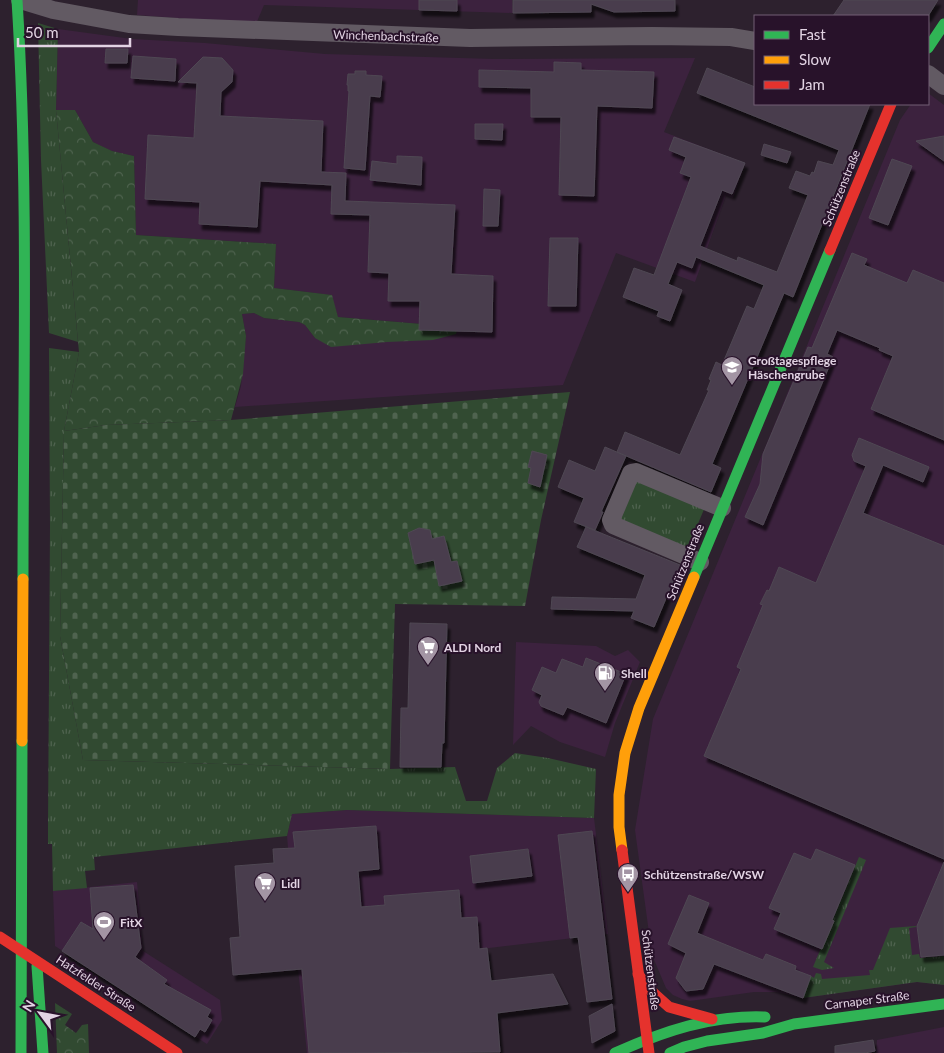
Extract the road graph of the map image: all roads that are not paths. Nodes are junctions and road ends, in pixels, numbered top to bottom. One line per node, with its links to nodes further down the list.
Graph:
1 (19, 0): 3 (street, Winchenbachstraße); 10 (main road)
2 (944, 24): 4 (main road)
3 (754, 41)
4 (929, 46)
5 (929, 75): 6 (street)
6 (944, 86)
7 (891, 105): 8 (main road, Schützenstraße)
8 (722, 508): 9 (main road, Schützenstraße); 9 (street)
9 (700, 562): 12 (main road, Schützenstraße)
10 (21, 899): 17 (main road); 18 (main road)
11 (0, 937): 19 (main road, Hatzfelder Straße)
12 (638, 974): 14 (main road); 16 (main road, Schützenstraße)
13 (944, 1004): 15 (main road, Carnaper Straße)
14 (712, 1019): 15 (main road, Carnaper Straße); 16 (main road, Carnaper Straße)
15 (794, 1024): 22 (main road, Carnaper Straße)
16 (647, 1039): 20 (main road, Carnaper Straße); 21 (main road, Schützenstraße)
17 (20, 1053)
18 (43, 1053)
19 (177, 1053)
20 (615, 1053)
21 (649, 1053)
22 (670, 1053)

